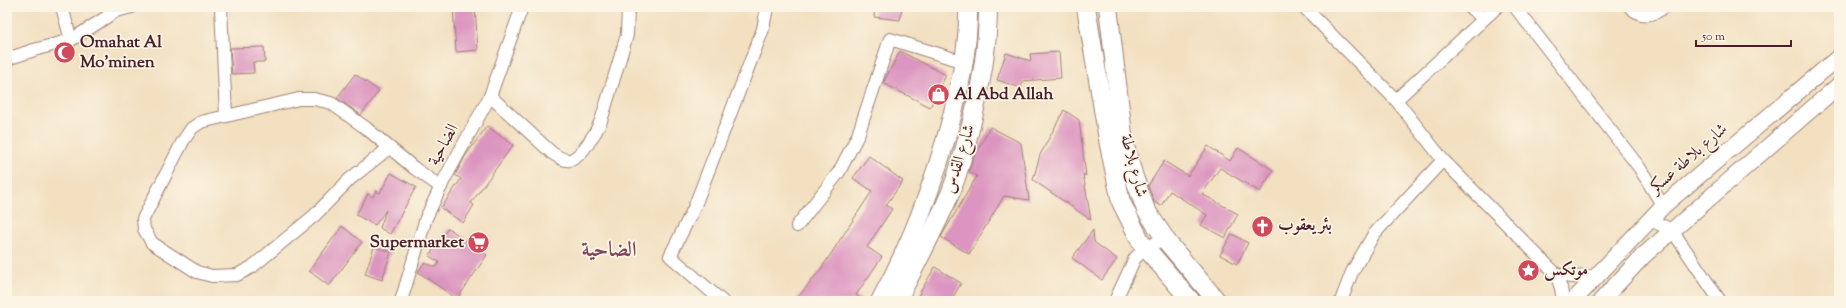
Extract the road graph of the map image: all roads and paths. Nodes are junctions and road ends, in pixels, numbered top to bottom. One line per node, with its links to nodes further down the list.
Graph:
1 (62, 7): 18 (street)
2 (132, 7): 18 (street)
3 (221, 7): 25 (street)
4 (522, 7): 23 (street, الضاحية)
5 (628, 7): 23 (street)
6 (767, 7): 38 (street)
7 (968, 7): 21 (main road, شارع القدس)
8 (988, 7): 40 (main road, شارع القدس)
9 (1087, 7): 34 (main road, شارع بلاطة)
10 (1108, 7): 33 (main road, شارع بلاطة)
11 (1304, 7): 24 (street)
12 (1469, 7): 17 (street)
13 (1497, 7): 17 (street)
14 (1515, 7): 29 (street)
15 (1630, 7): 16 (street)
16 (1664, 7)
17 (1483, 18): 24 (street)
18 (71, 40): 20 (street)
19 (1839, 57): 29 (street, شارع بلاطة عسكر)
20 (7, 59)
21 (964, 62): 31 (street); 39 (main road, شارع القدس)
22 (1839, 85): 32 (street)
23 (490, 96): 28 (street, الضاحية)
24 (1396, 100): 27 (street)
25 (226, 116): 26 (street); 26 (street)
26 (389, 148): 28 (street)
27 (1444, 160): 35 (street); 44 (street)
28 (441, 187): 37 (street, الضاحية)
29 (1663, 206): 30 (street, شارع بلاطة عسكر)
30 (1650, 220): 32 (street); 36 (street, شارع بلاطة عسكر)
31 (796, 226)
32 (1672, 230): 47 (street); 48 (street)
33 (1165, 238): 34 (street); 43 (main road, شارع بلاطة)
34 (1146, 248): 41 (street); 42 (main road, شارع بلاطة)
35 (1556, 274): 36 (street); 45 (street)
36 (1597, 276): 46 (street, شارع بلاطة عسكر)
37 (401, 301)
38 (722, 301)
39 (880, 301)
40 (896, 301)
41 (1115, 301)
42 (1191, 301)
43 (1217, 301)
44 (1341, 301)
45 (1563, 301)
46 (1573, 301)
47 (1601, 301)
48 (1720, 301)

